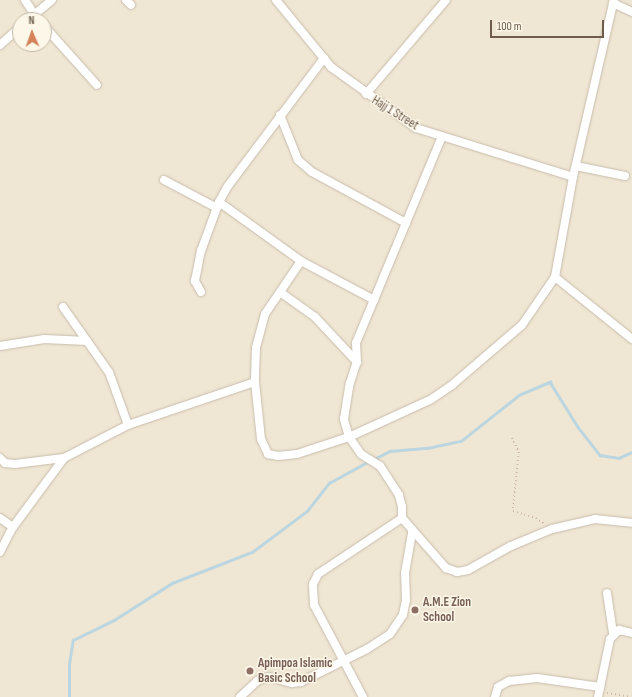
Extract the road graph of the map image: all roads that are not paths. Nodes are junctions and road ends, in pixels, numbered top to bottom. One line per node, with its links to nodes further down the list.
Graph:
1 (25, 0): 6 (street)
2 (52, 0): 7 (street)
3 (276, 0): 12 (street, Hajj 1 Street)
4 (446, 0): 14 (street)
5 (613, 2): 8 (street); 17 (street)
6 (30, 12)
7 (39, 12)
8 (632, 12)
9 (12, 34): 11 (street)
10 (52, 35): 13 (street)
11 (0, 45)
12 (324, 58): 14 (street, Hajj 1 Street); 15 (street)
13 (97, 86)
14 (366, 94): 16 (street, Hajj 1 Street)
15 (280, 116): 21 (street); 22 (street)
16 (442, 136): 19 (street, Hajj 1 Street); 22 (street)
17 (576, 166): 18 (street); 19 (street)
18 (624, 176)
19 (573, 177): 24 (street)
20 (164, 180): 21 (street)
21 (218, 205): 23 (street); 25 (street)
22 (406, 223): 27 (street)
23 (301, 261): 26 (street); 27 (street)
24 (555, 278): 29 (street); 35 (street)
25 (201, 292)
26 (280, 292): 32 (street); 33 (street)
27 (374, 300): 32 (street)
28 (63, 307): 30 (street)
29 (632, 339)
30 (87, 341): 31 (street); 34 (street)
31 (0, 346)
32 (357, 362): 35 (street)
33 (255, 382): 34 (street); 35 (street)
34 (128, 425): 37 (street)
35 (349, 437): 39 (street)
36 (0, 458): 37 (street)
37 (64, 458): 41 (street)
38 (0, 518): 41 (street)
39 (402, 518): 42 (street); 47 (street)
40 (632, 523): 42 (street)
41 (13, 527): 43 (street)
42 (412, 533): 47 (street)
43 (0, 552)
44 (607, 593): 45 (street)
45 (613, 633): 46 (street); 48 (street)
46 (632, 633)
47 (343, 660): 49 (street); 50 (street)
48 (599, 692): 51 (street)
49 (240, 697)
50 (363, 697)
51 (495, 697)

